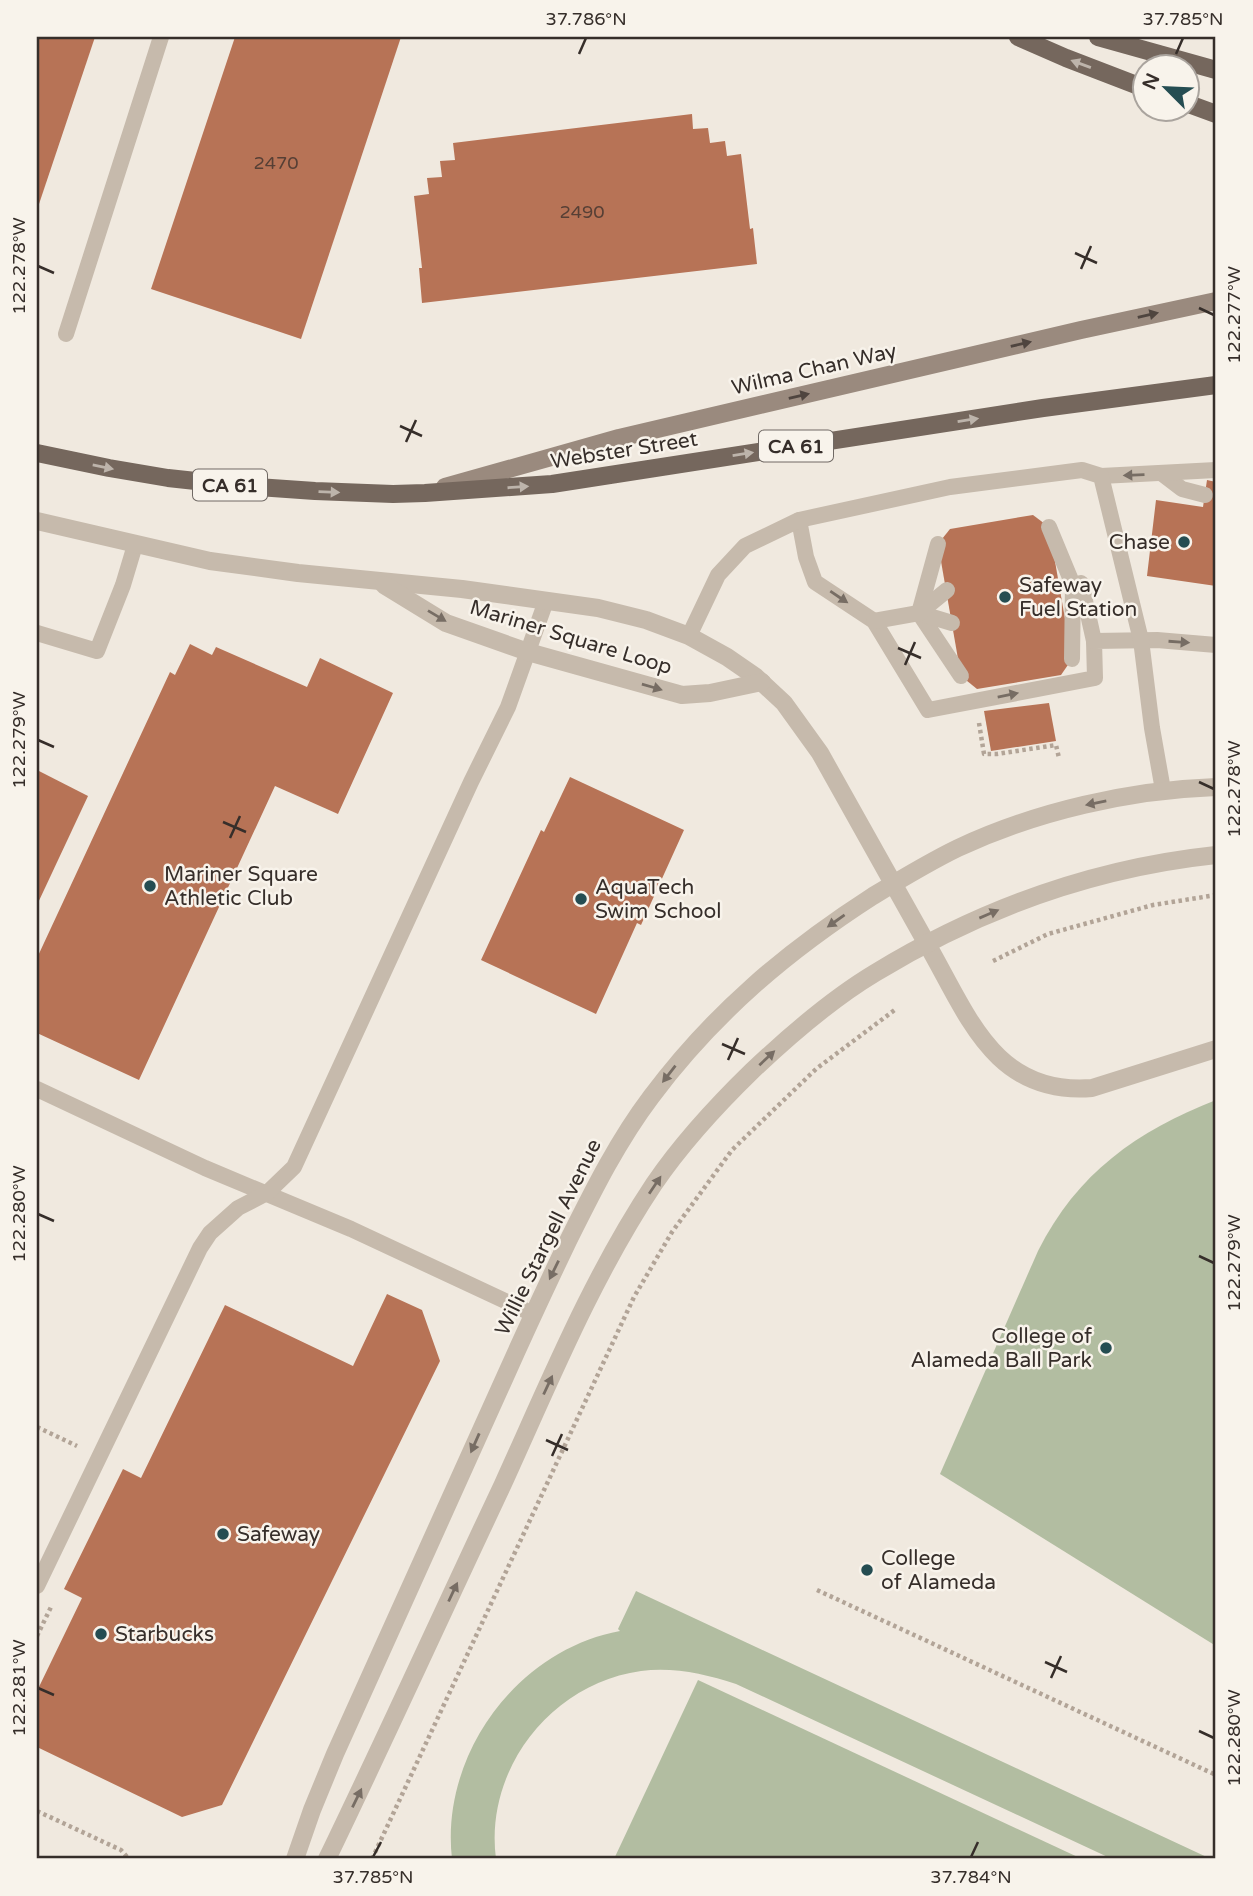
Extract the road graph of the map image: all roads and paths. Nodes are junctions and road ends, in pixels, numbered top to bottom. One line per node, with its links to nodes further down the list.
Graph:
1 (161, 37): 7 (lane)
2 (1018, 37): 5 (main road, one-way to 2)
3 (1098, 37): 4 (main road)
4 (1216, 70)
5 (1130, 83)
6 (1216, 301): 15 (main road, Wilma Chan Way, one-way to 6)
7 (66, 334)
8 (1216, 385): 9 (main road, Webster Street / CA 61)
9 (1165, 391): 10 (main road); 15 (main road, Webster Street / CA 61, one-way to 9)
10 (1216, 398)
11 (37, 453): 15 (main road, Webster Street / CA 61, one-way to 15)
12 (1216, 470): 13 (lane)
13 (1161, 473): 14 (lane, one-way to 14); 16 (lane)
14 (1101, 476): 17 (lane); 35 (lane)
15 (425, 493)
16 (1205, 495)
17 (799, 520): 30 (lane, one-way to 30); 34 (lane)
18 (37, 521): 21 (street, Mariner Square Loop)
19 (1051, 534): 25 (lane)
20 (938, 544): 29 (lane)
21 (135, 545): 24 (street, Mariner Square Loop); 33 (lane)
22 (942, 563): 29 (lane)
23 (1057, 569): 25 (lane)
24 (378, 581): 27 (street, Mariner Square Loop); 39 (street, Mariner Square Loop, one-way to 39)
25 (1073, 585): 28 (lane); 32 (lane); 36 (lane); 40 (lane)
26 (947, 590): 29 (lane)
27 (546, 601): 34 (street, Mariner Square Loop); 39 (lane)
28 (1063, 603)
29 (919, 613): 30 (lane); 31 (lane); 38 (lane); 41 (lane)
30 (874, 621): 43 (lane)
31 (952, 624)
32 (1068, 631)
33 (37, 633)
34 (690, 636): 42 (street, Mariner Square Loop)
35 (1141, 640): 36 (lane); 37 (lane, one-way to 37); 46 (lane)
36 (1094, 641): 43 (lane, one-way to 36)
37 (1216, 645)
38 (957, 650)
39 (528, 652): 42 (street, Mariner Square Loop, one-way to 42); 55 (lane)
40 (1072, 659)
41 (961, 676)
42 (762, 682): 48 (street, Mariner Square Loop)
43 (975, 701): 44 (path)
44 (1059, 758)
45 (1216, 787): 46 (street, Willie Stargell Avenue)
46 (1163, 790): 48 (street, Willie Stargell Avenue, one-way to 48)
47 (1216, 855): 50 (street, one-way to 47)
48 (893, 884): 50 (street, Mariner Square Loop); 56 (street, Willie Stargell Avenue, one-way to 56)
49 (1216, 895): 51 (path)
50 (927, 944): 53 (street, Mariner Square Loop); 65 (street, one-way to 50)
51 (993, 961)
52 (897, 1009): 66 (path)
53 (1216, 1049)
54 (37, 1089): 55 (lane)
55 (267, 1194): 56 (lane); 58 (lane)
56 (533, 1314): 64 (street, Willie Stargell Avenue, one-way to 64)
57 (37, 1427): 58 (path)
58 (99, 1457): 59 (lane)
59 (37, 1586)
60 (817, 1590): 61 (path)
61 (1216, 1775)
62 (37, 1811): 63 (path)
63 (129, 1859)
64 (295, 1859)
65 (327, 1859)
66 (372, 1859)

